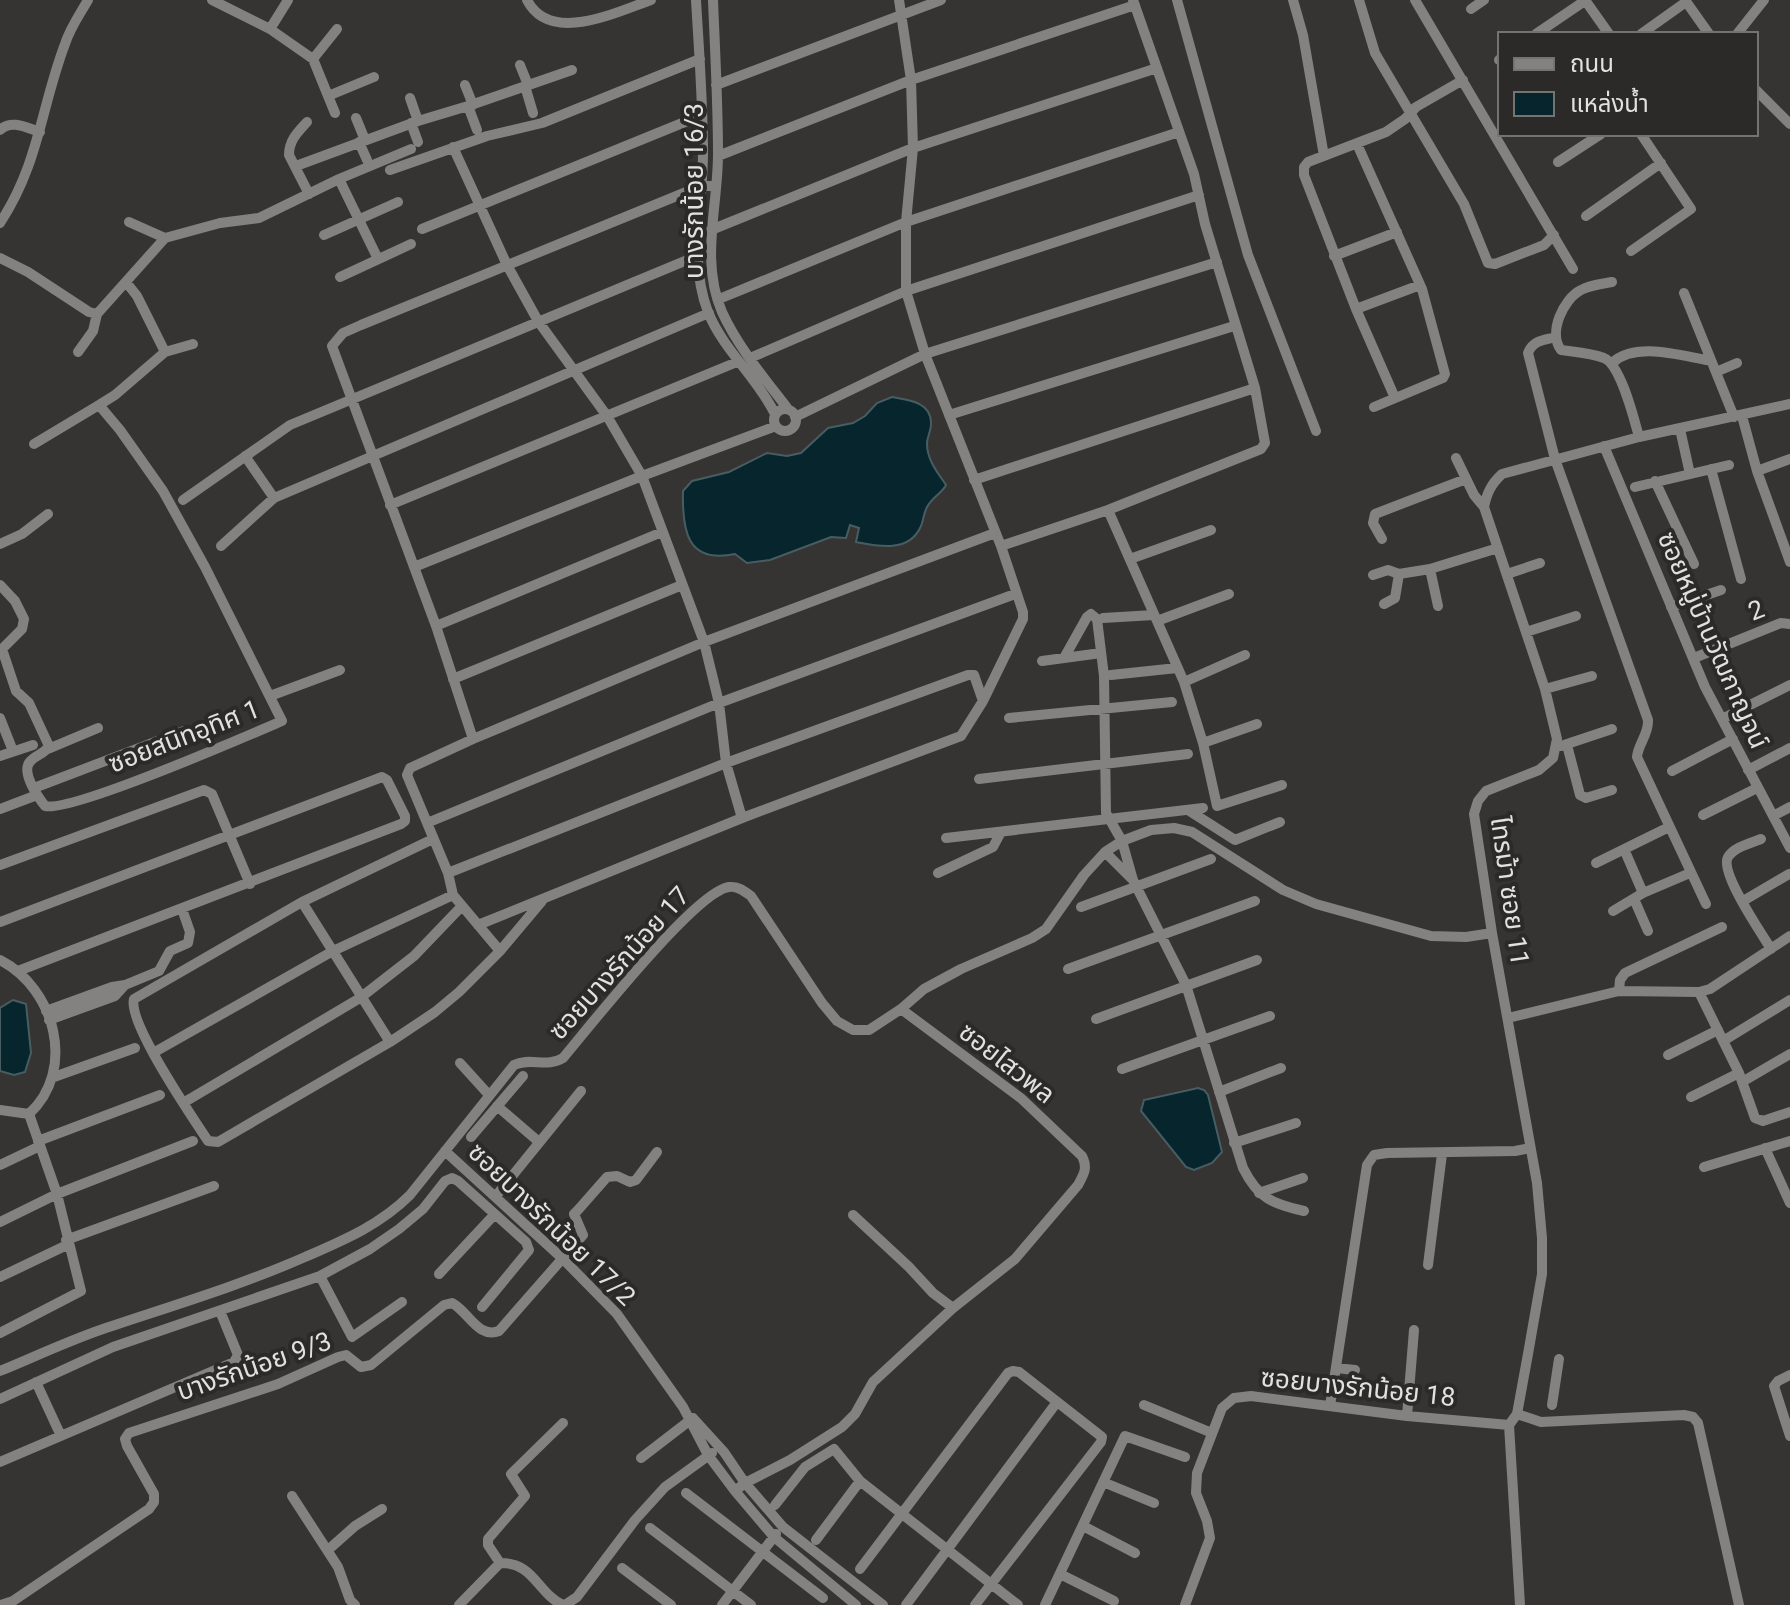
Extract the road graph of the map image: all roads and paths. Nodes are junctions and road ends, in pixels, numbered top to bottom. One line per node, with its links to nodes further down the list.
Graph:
1 (88, 0): 54 (street)
2 (212, 0): 19 (street)
3 (288, 0): 22 (street)
4 (527, 0): 5 (street)
5 (651, 0)
6 (696, 0): 30 (street)
7 (713, 0): 38 (street, บางรักน้อย 16/3)
8 (899, 0): 21 (street)
9 (941, 0): 21 (street)
10 (1177, 0): 132 (street)
11 (1293, 0): 63 (street)
12 (1359, 0): 46 (street)
13 (1415, 0): 36 (street)
14 (1484, 0): 20 (street)
15 (1585, 0): 24 (street); 25 (street)
16 (1764, 0): 28 (street)
17 (1686, 1): 26 (street); 27 (street)
18 (1134, 2): 32 (street); 35 (street)
19 (226, 3): 22 (street)
20 (1471, 9)
21 (901, 13): 35 (street); 38 (street)
22 (270, 29): 29 (street)
23 (337, 29): 29 (street)
24 (1539, 32)
25 (1608, 32)
26 (1644, 32)
27 (1708, 32)
28 (1739, 32)
29 (313, 59): 41 (street)
30 (700, 59): 47 (street); 60 (street)
31 (520, 65): 39 (street)
32 (1157, 68): 55 (street); 61 (street)
33 (572, 70): 39 (street)
34 (374, 77): 41 (street)
35 (911, 80): 61 (street); 62 (street)
36 (1463, 80): 46 (street); 85 (street)
37 (465, 85): 43 (street)
38 (716, 85): 62 (street, บางรักน้อย 16/3)
39 (527, 86): 43 (street); 45 (street)
40 (1758, 92): 51 (street)
41 (328, 96): 44 (street)
42 (410, 98): 50 (street)
43 (471, 106): 50 (street); 53 (street)
44 (335, 113)
45 (533, 113)
46 (1410, 114): 59 (street); 85 (street)
47 (702, 115): 70 (street); 75 (street)
48 (356, 118): 58 (street)
49 (307, 122): 67 (street)
50 (414, 122): 58 (street); 69 (street)
51 (1790, 124)
52 (0, 130): 54 (street)
53 (477, 130)
54 (40, 132): 80 (street)
55 (1179, 132): 73 (street); 79 (street)
56 (1598, 136): 65 (street)
57 (1642, 136): 66 (street)
58 (362, 141): 64 (street); 67 (street)
59 (1357, 144): 63 (street); 83 (street)
60 (453, 147): 68 (street); 75 (street)
61 (913, 148): 79 (street); 82 (street)
62 (718, 156): 71 (street, บางรักน้อย 16/3)
63 (1324, 156): 90 (street)
64 (367, 160)
65 (1558, 162)
66 (1661, 163): 76 (street); 88 (street)
67 (296, 166): 72 (street)
68 (390, 170)
69 (339, 179): 72 (street); 77 (street)
70 (701, 186): 71 (street); 89 (street); 94 (street)
71 (716, 186): 82 (street, บางรักน้อย 16/3)
72 (309, 194): 86 (street)
73 (1199, 195): 93 (street); 100 (street)
74 (398, 202): 77 (street)
75 (479, 206): 81 (street); 94 (street)
76 (1586, 216)
77 (360, 220): 84 (street); 92 (street)
78 (129, 222): 86 (street)
79 (906, 222): 100 (street); 102 (street)
80 (0, 223)
81 (422, 229)
82 (711, 230): 102 (street, บางรักน้อย 16/3)
83 (1397, 232): 90 (street); 99 (street)
84 (324, 235)
85 (1554, 235): 95 (street)
86 (165, 238): 97 (street)
87 (411, 244): 92 (street)
88 (1631, 251)
89 (697, 256): 104 (street); 106 (street)
90 (1334, 256): 103 (street)
91 (0, 258): 105 (street)
92 (378, 259): 96 (street)
93 (1217, 262): 107 (street); 112 (street)
94 (507, 265): 106 (street); 122 (street)
95 (1573, 269)
96 (340, 277)
97 (126, 282): 105 (street); 111 (street)
98 (1612, 282): 108 (street)
99 (1420, 285): 103 (street); 121 (street)
100 (906, 291): 112 (street); 113 (street)
101 (1684, 293): 114 (street)
102 (719, 299): 113 (street, บางรักน้อย 16/3)
103 (1356, 309): 121 (street)
104 (709, 313): 115 (street); 118 (street)
105 (97, 314): 110 (street)
106 (538, 321): 118 (street); 122 (street)
107 (1234, 326): 120 (street); 127 (street)
108 (1556, 337): 116 (street); 139 (street)
109 (193, 344): 111 (street)
110 (78, 352)
111 (165, 352): 124 (street)
112 (925, 354): 126 (street); 127 (street)
113 (750, 358): 126 (street, บางรักน้อย 16/3)
114 (1711, 361): 116 (street); 119 (street)
115 (737, 362): 128 (street); 130 (street)
116 (1612, 363): 133 (street)
117 (1737, 363): 119 (street)
118 (573, 369): 128 (street); 136 (street)
119 (1716, 372): 129 (street)
120 (1255, 388): 147 (street); 154 (street)
121 (1395, 398): 125 (street)
122 (350, 400): 136 (street); 137 (street)
123 (1790, 404): 129 (street)
124 (99, 405): 134 (street); 202 (street, ซอยสนิทอุทิศ 1)
125 (1374, 407)
126 (792, 413): 130 (street); 130 (street)
127 (949, 415): 147 (street)
128 (607, 416): 145 (street); 152 (street)
129 (1738, 416): 131 (street); 143 (street)
130 (775, 420): 145 (street)
131 (1680, 429): 133 (street); 144 (street)
132 (1316, 431)
133 (1639, 437): 135 (street)
134 (34, 444)
135 (1604, 446): 139 (street); 181 (street, ซอยหมู่บ้านวัฒกาญจน์)
136 (372, 454): 150 (street); 152 (street)
137 (245, 456): 150 (street); 151 (street)
138 (1456, 458): 146 (street)
139 (1555, 459): 153 (street); 243 (street)
140 (1790, 459): 143 (street)
141 (1729, 465): 142 (street)
142 (1711, 469): 144 (street); 173 (street)
143 (1757, 471): 165 (street)
144 (1690, 474): 148 (street)
145 (642, 476): 157 (street); 168 (street)
146 (1466, 479): 153 (street); 159 (street)
147 (974, 480): 158 (street)
148 (1655, 481): 149 (street); 167 (street)
149 (1635, 487)
150 (274, 498): 161 (street)
151 (183, 500)
152 (390, 505): 168 (street)
153 (1484, 507): 163 (street)
154 (1108, 510): 162 (street); 164 (street)
155 (48, 514): 160 (street)
156 (1211, 530): 164 (street)
157 (662, 532): 175 (street); 186 (street)
158 (995, 533): 162 (street); 188 (street)
159 (1382, 539)
160 (0, 544)
161 (221, 546)
162 (1001, 546): 177 (street)
163 (1498, 548): 169 (street); 171 (street)
164 (1130, 559): 184 (street)
165 (1790, 562)
166 (1540, 563): 171 (street)
167 (1694, 564)
168 (414, 567): 186 (street)
169 (1430, 569): 170 (street); 180 (street)
170 (1399, 574): 172 (street); 179 (street)
171 (1507, 574): 187 (street)
172 (1373, 575)
173 (1741, 579)
174 (0, 585): 220 (street)
175 (682, 585): 188 (street); 198 (street)
176 (1721, 590): 181 (street)
177 (1015, 594): 203 (street); 205 (street)
178 (1229, 594): 184 (street)
179 (1384, 604)
180 (1438, 606)
181 (1671, 607): 192 (street, ซอยหมู่บ้านวัฒกาญจน์)
182 (1576, 616): 187 (street)
183 (1103, 618): 184 (street)
184 (1155, 618): 194 (street)
185 (1790, 624): 192 (street, 2)
186 (436, 626): 198 (street)
187 (1526, 632): 201 (street)
188 (704, 642): 205 (street); 214 (street)
189 (1101, 653): 191 (street); 191 (street); 206 (street)
190 (1245, 655): 199 (street)
191 (1064, 658): 193 (street)
192 (1694, 658): 209 (street, ซอยหมู่บ้านวัฒกาญจน์)
193 (1042, 661)
194 (1177, 668): 196 (street); 199 (street)
195 (340, 670): 202 (street)
196 (1111, 675)
197 (1592, 676): 201 (street)
198 (453, 679): 214 (street)
199 (1184, 682): 216 (street)
200 (1790, 685): 209 (street)
201 (1545, 689): 218 (street)
202 (270, 696): 232 (street, ซอยสนิทอุทิศ 1)
203 (983, 701): 224 (street); 239 (street)
204 (1172, 702): 206 (street)
205 (719, 703): 224 (street); 242 (street)
206 (1104, 710): 208 (street); 225 (street)
207 (0, 718): 221 (street)
208 (1009, 718)
209 (1722, 719): 215 (street, ซอยหมู่บ้านวัฒกาญจน์)
210 (1257, 724): 216 (street)
211 (98, 728): 220 (street)
212 (1612, 729): 218 (street)
213 (184, 731): 232 (street)
214 (473, 739): 242 (street)
215 (1733, 739): 226 (street, ซอยหมู่บ้านวัฒกาญจน์); 227 (street)
216 (1203, 743): 229 (street)
217 (33, 745): 221 (street)
218 (1562, 746): 231 (street); 277 (street, ไทรม้า ซอย 11)
219 (1790, 748): 226 (street)
220 (48, 749): 232 (street)
221 (13, 751): 223 (street)
222 (1188, 754): 225 (street)
223 (0, 756)
224 (726, 763): 239 (street); 256 (street)
225 (1104, 765): 228 (street); 240 (street)
226 (1748, 770): 230 (street, ซอยหมู่บ้านวัฒกาญจน์)
227 (1672, 771)
228 (979, 779)
229 (1282, 785)
230 (1757, 788): 237 (street); 238 (street, ซอยหมู่บ้านวัฒกาญจน์)
231 (1612, 790)
232 (35, 792): 235 (street)
233 (1790, 807): 238 (street)
234 (1203, 808): 236 (street)
235 (0, 809)
236 (1188, 810): 240 (street); 241 (street)
237 (1703, 815)
238 (1773, 816): 250 (street, ซอยหมู่บ้านวัฒกาญจน์)
239 (742, 818): 264 (street)
240 (1109, 820): 244 (street); 249 (street)
241 (1280, 822)
242 (427, 823): 247 (street)
243 (1669, 827): 251 (street); 258 (street)
244 (1001, 832): 246 (street); 257 (street)
245 (230, 834): 255 (street); 261 (street); 261 (street); 273 (street)
246 (946, 838)
247 (433, 839): 256 (street); 267 (street)
248 (1761, 839): 266 (street)
249 (1122, 841): 252 (street, ซอยบางรักน้อย 17); 260 (street); 277 (street, ซอยบางรักน้อย 17)
250 (1790, 848)
251 (1624, 849): 254 (street); 263 (street)
252 (1105, 852): 260 (street); 292 (street, ซอยบางรักน้อย 17)
253 (1211, 859): 260 (street)
254 (1596, 863)
255 (0, 865)
256 (448, 873): 262 (street)
257 (938, 873)
258 (1690, 873): 263 (street); 268 (street)
259 (1789, 874): 266 (street)
260 (1135, 883): 270 (street); 278 (street)
261 (250, 884): 271 (street)
262 (453, 895): 269 (street); 281 (street)
263 (1638, 896): 272 (street); 276 (street)
264 (543, 899): 274 (street); 282 (street)
265 (1255, 901): 278 (street)
266 (1743, 901): 280 (street)
267 (302, 902): 281 (street); 301 (street)
268 (1706, 904)
269 (461, 907): 274 (street); 290 (street)
270 (1081, 907)
271 (182, 909): 286 (street); 293 (street)
272 (1613, 911)
273 (0, 922)
274 (478, 925): 282 (street)
275 (1722, 927): 288 (street)
276 (1648, 931)
277 (1492, 933): 295 (street, ไทรม้า ซอย 11)
278 (1162, 935): 285 (street); 287 (street)
279 (1790, 936): 280 (street)
280 (1771, 949): 289 (street)
281 (333, 951): 290 (street); 301 (street)
282 (500, 951): 299 (street)
283 (0, 960): 286 (street)
284 (1257, 960): 287 (street)
285 (1068, 969)
286 (18, 971): 293 (street)
287 (1186, 985): 296 (street); 298 (street)
288 (1619, 991): 289 (street); 295 (street)
289 (1699, 992): 297 (street)
290 (360, 998): 299 (street); 315 (street)
291 (1790, 1000): 297 (street)
292 (901, 1009): 313 (street, ซอยบางรักน้อย 17); 352 (street, ซอยไสวพล)
293 (48, 1016): 308 (street)
294 (1270, 1016): 298 (street)
295 (1508, 1018): 327 (street, ไทรม้า ซอย 11)
296 (1096, 1019)
297 (1721, 1036): 303 (street); 309 (street)
298 (1204, 1039): 306 (street); 311 (street)
299 (390, 1042): 315 (street)
300 (135, 1048): 308 (street)
301 (153, 1053): 315 (street)
302 (1790, 1054): 309 (street)
303 (1668, 1055)
304 (460, 1063): 313 (street)
305 (1281, 1068): 311 (street)
306 (1122, 1069)
307 (523, 1076): 316 (street)
308 (54, 1077): 319 (street)
309 (1740, 1078): 314 (street); 318 (street)
310 (581, 1091): 324 (street)
311 (1219, 1092): 325 (street)
312 (160, 1095): 326 (street)
313 (489, 1095): 329 (street, ซอยบางรักน้อย 17)
314 (1691, 1097)
315 (183, 1103)
316 (497, 1106): 321 (street); 324 (street)
317 (0, 1110): 319 (street)
318 (1790, 1112)
319 (29, 1114): 326 (street)
320 (1296, 1123): 325 (street)
321 (471, 1137)
322 (193, 1141): 337 (street)
323 (1790, 1141): 328 (street)
324 (539, 1142): 338 (street)
325 (1234, 1143): 336 (street)
326 (39, 1144): 332 (street); 337 (street)
327 (1530, 1148): 331 (street); 367 (street, ไทรม้า ซอย 11)
328 (1765, 1148): 333 (street); 339 (street)
329 (445, 1151): 338 (street, ซอยบางรักน้อย 17/2); 359 (street, ซอยบางรักน้อย 17)
330 (657, 1152): 345 (street, บางรักน้อย 9/3)
331 (1442, 1154): 346 (street); 357 (street)
332 (0, 1165)
333 (1704, 1167)
334 (1303, 1178): 336 (street)
335 (214, 1186): 344 (street)
336 (1259, 1193): 340 (street)
337 (57, 1194): 343 (street); 344 (street)
338 (496, 1196): 345 (street, ซอยบางรักน้อย 17/2)
339 (1790, 1203)
340 (1304, 1211)
341 (494, 1215): 347 (street); 348 (street); 351 (street)
342 (853, 1215): 352 (street)
343 (0, 1222)
344 (67, 1242): 349 (street); 355 (street)
345 (563, 1259): 369 (street, ซอยบางรักน้อย 17/2); 407 (street, บางรักน้อย 9/3)
346 (1428, 1265)
347 (439, 1274)
348 (320, 1276): 350 (street); 353 (street)
349 (0, 1277)
350 (402, 1302)
351 (482, 1307)
352 (953, 1308): 382 (street)
353 (220, 1311): 361 (street); 373 (street)
354 (1414, 1330): 368 (street)
355 (0, 1333)
356 (1559, 1359): 365 (street)
357 (1336, 1368): 358 (street); 366 (street)
358 (1355, 1370)
359 (0, 1371)
360 (1790, 1375): 374 (street)
361 (36, 1382): 362 (street); 373 (street)
362 (0, 1399)
363 (1057, 1402): 389 (street); 397 (street); 403 (street)
364 (1144, 1405): 372 (street)
365 (1552, 1405)
366 (1330, 1406): 368 (street, ซอยบางรักน้อย 18); 372 (street, ซอยบางรักน้อย 18)
367 (1517, 1414): 371 (street, ไทรม้า ซอย 11); 423 (street)
368 (1407, 1416): 371 (street, ซอยบางรักน้อย 18)
369 (692, 1419): 375 (street, ซอยบางรักน้อย 17/2); 376 (street, ซอยบางรักน้อย 17/2); 379 (street)
370 (563, 1423): 399 (street)
371 (1509, 1425): 422 (street)
372 (1212, 1433): 421 (street, ซอยบางรักน้อย 18)
373 (61, 1436): 378 (street)
374 (1790, 1436)
375 (720, 1447): 376 (street); 382 (street, ซอยบางรักน้อย 17/2)
376 (708, 1455): 383 (street, ซอยบางรักน้อย 17/2); 411 (street)
377 (1185, 1457): 381 (street)
378 (1, 1458)
379 (641, 1458)
380 (860, 1481): 387 (street); 389 (street); 394 (street)
381 (1103, 1482): 386 (street); 390 (street)
382 (745, 1483): 383 (street); 391 (street, ซอยบางรักน้อย 17/2)
383 (735, 1491): 393 (street, ซอยบางรักน้อย 17/2)
384 (686, 1493): 396 (street)
385 (292, 1496): 395 (street)
386 (1154, 1503)
387 (775, 1505)
388 (382, 1509): 395 (street)
389 (900, 1514): 397 (street); 401 (street)
390 (1083, 1526): 398 (street); 402 (street)
391 (783, 1527): 393 (street); 416 (street, ซอยบางรักน้อย 17/2)
392 (650, 1528): 404 (street)
393 (774, 1537): 396 (street); 415 (street, ซอยบางรักน้อย 17/2)
394 (816, 1540)
395 (328, 1550): 409 (street)
396 (763, 1551): 404 (street); 405 (street)
397 (946, 1551): 403 (street); 417 (street)
398 (1135, 1553)
399 (500, 1563): 410 (street); 411 (street)
400 (622, 1568): 412 (street)
401 (860, 1569)
402 (1060, 1574): 406 (street); 420 (street)
403 (991, 1583): 418 (street); 419 (street)
404 (733, 1591): 413 (street); 414 (street)
405 (823, 1598)
406 (1114, 1601)
407 (14, 1603): 408 (street, บางรักน้อย 9/3)
408 (1, 1605)
409 (355, 1605)
410 (459, 1605)
411 (564, 1605)
412 (671, 1605)
413 (722, 1605)
414 (751, 1605)
415 (856, 1605)
416 (883, 1605)
417 (906, 1605)
418 (975, 1605)
419 (1018, 1605)
420 (1045, 1605)
421 (1185, 1605)
422 (1520, 1605)
423 (1739, 1605)

